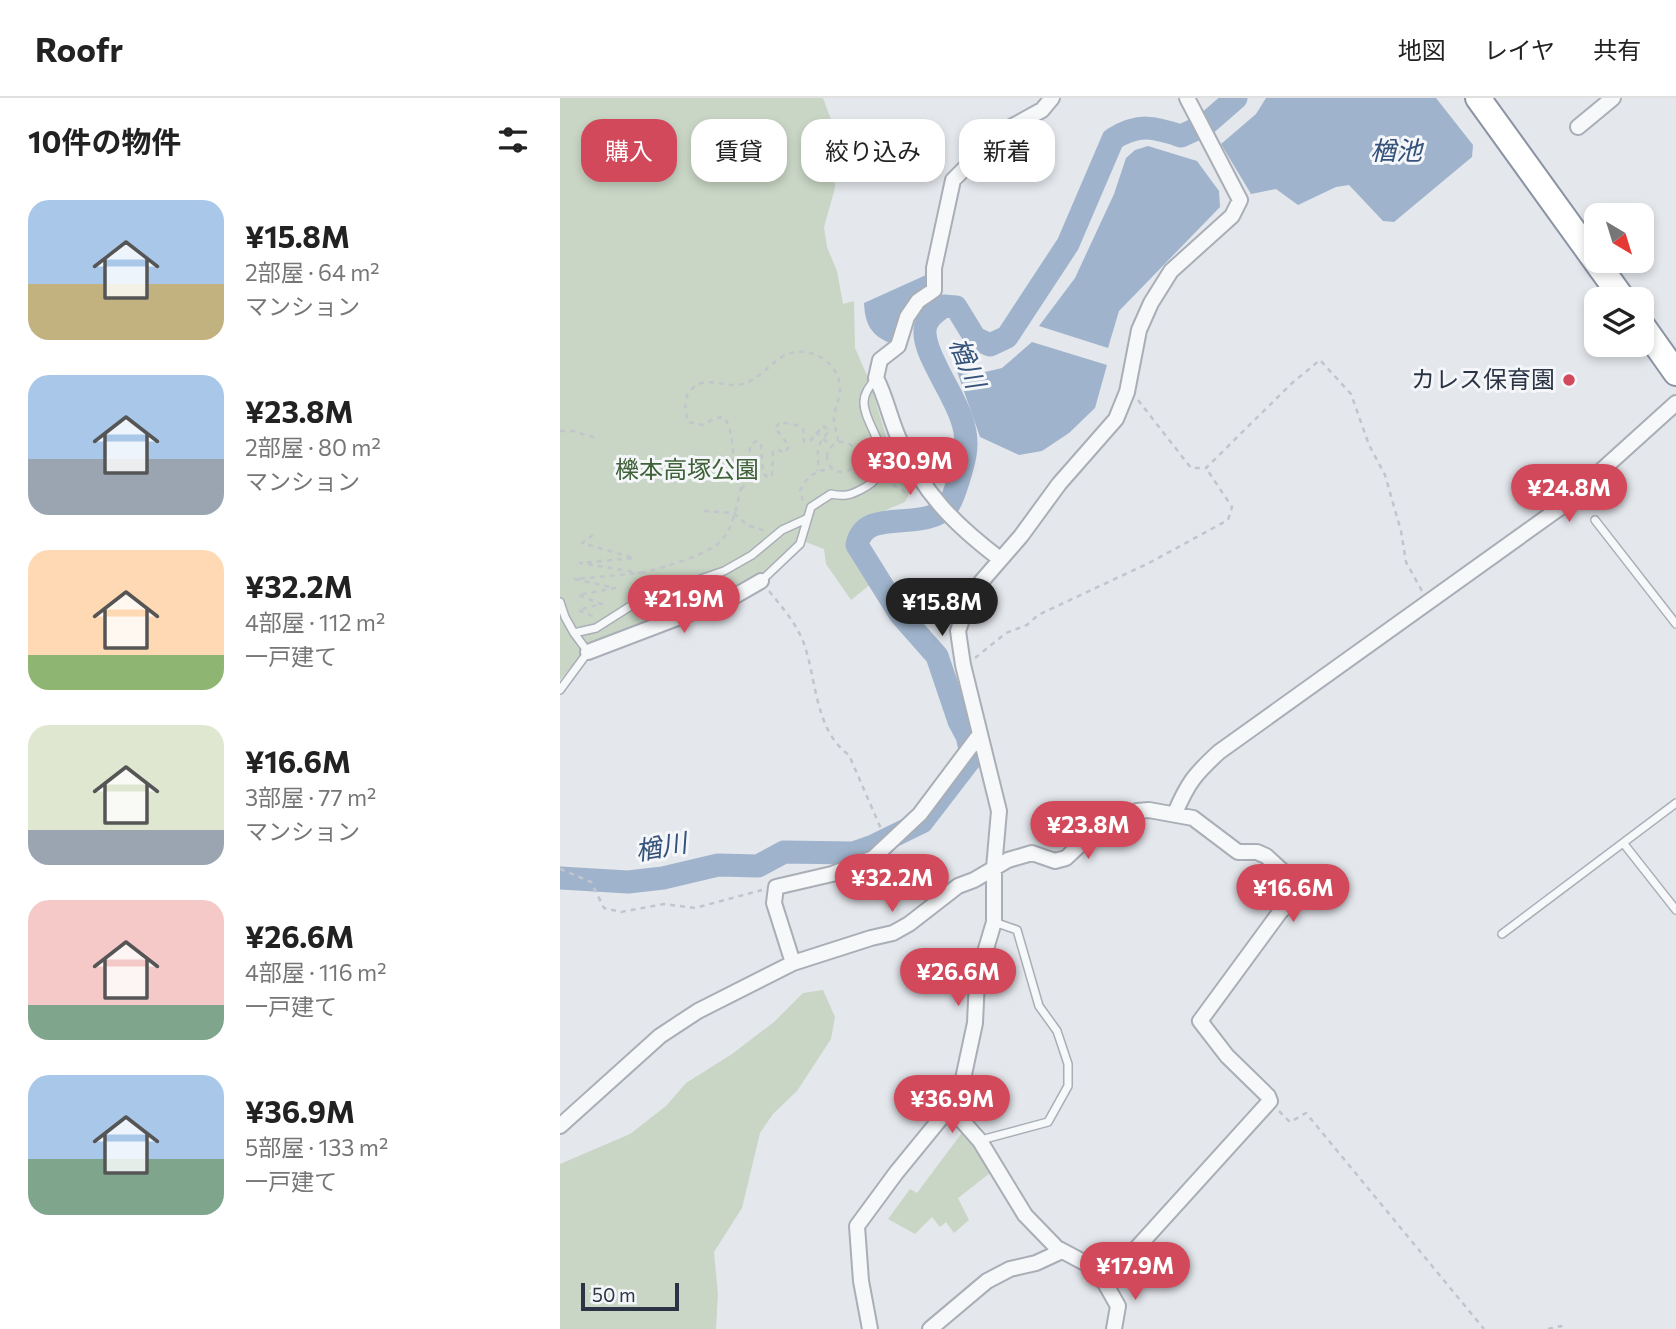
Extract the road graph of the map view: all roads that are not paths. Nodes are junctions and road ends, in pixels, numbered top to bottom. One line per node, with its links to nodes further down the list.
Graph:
1 (1052, 98): 9 (street)
2 (1187, 98): 13 (street)
3 (1478, 98): 6 (highway)
4 (1613, 98): 5 (street)
5 (1578, 127)
6 (1614, 287)
7 (1654, 343): 8 (highway)
8 (1676, 373)
9 (876, 378): 11 (lane); 13 (street)
10 (1676, 403): 22 (street)
11 (806, 519): 14 (lane); 17 (lane)
12 (1595, 520): 16 (lane)
13 (1000, 559): 20 (street)
14 (761, 581): 18 (street)
15 (560, 603): 17 (lane)
16 (1676, 624)
17 (574, 633): 18 (lane)
18 (588, 652): 19 (lane)
19 (560, 690)
20 (980, 734): 24 (street); 28 (street)
21 (1676, 803): 23 (lane)
22 (1175, 813): 24 (street); 33 (street)
23 (1624, 844): 25 (lane); 27 (lane)
24 (994, 868): 26 (street); 28 (street)
25 (1676, 910)
26 (994, 922): 29 (street); 31 (lane)
27 (1502, 934)
28 (793, 963): 30 (street)
29 (950, 1107): 31 (street); 34 (street)
30 (560, 1126)
31 (980, 1141): 32 (street)
32 (1062, 1251): 33 (street); 35 (street)
33 (1105, 1283): 36 (street)
34 (870, 1329)
35 (930, 1329)
36 (1114, 1329)

